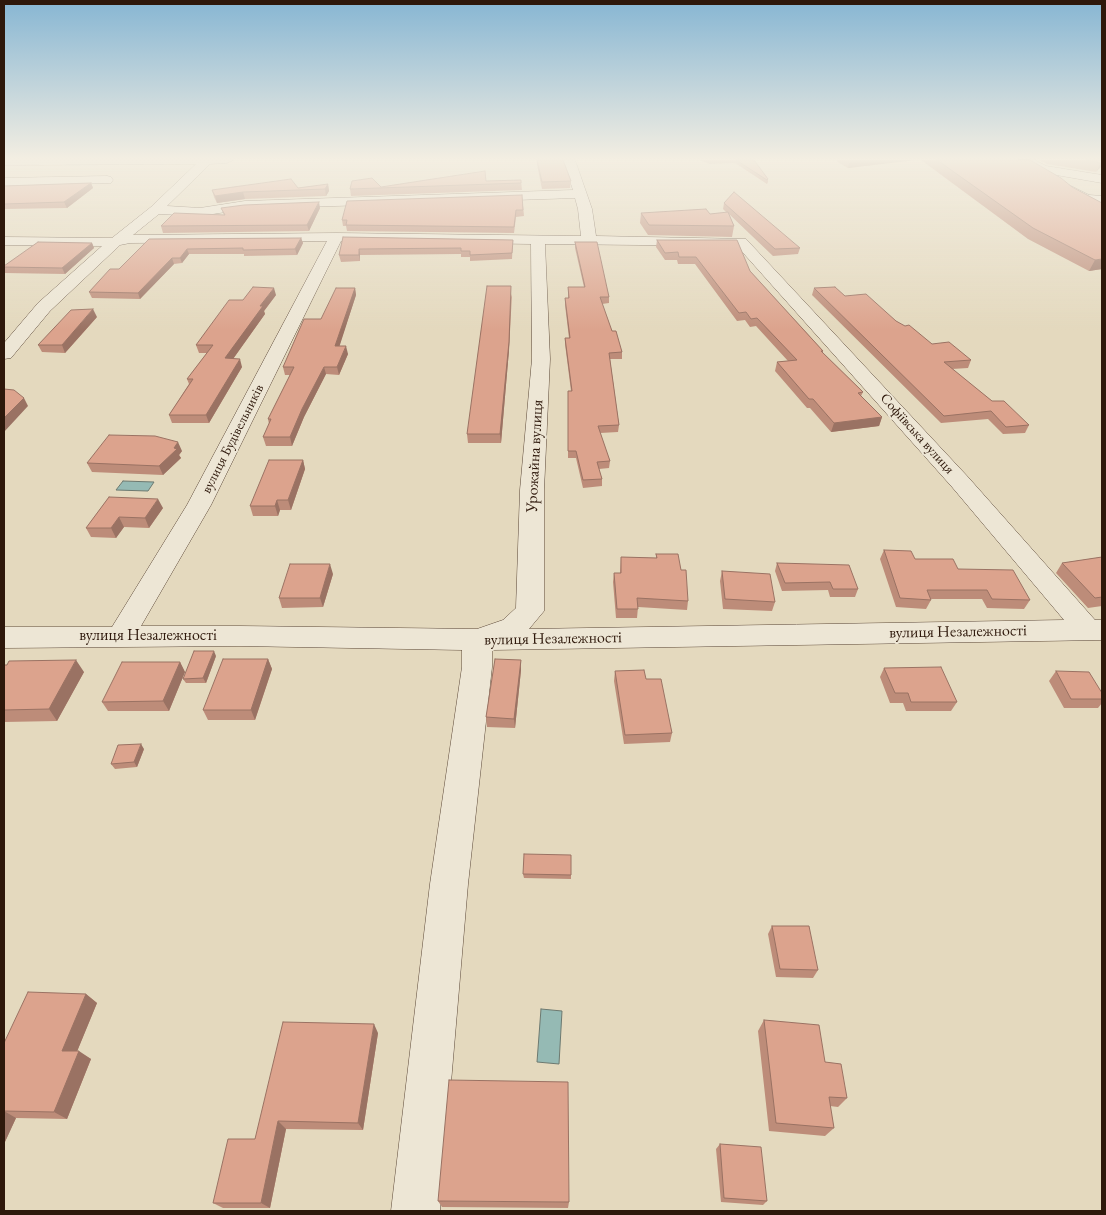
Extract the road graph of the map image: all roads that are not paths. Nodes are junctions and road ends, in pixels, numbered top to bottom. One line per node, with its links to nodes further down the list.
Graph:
1 (147, 217): 7 (street)
2 (586, 217): 5 (street)
3 (336, 237): 4 (street); 7 (street); 10 (street, вулиця Будівельників)
4 (538, 239): 5 (street); 12 (street, Урожайна вулиця)
5 (589, 240): 9 (street, Софіївська вулиця)
6 (4, 241): 7 (street)
7 (115, 242): 8 (street)
8 (4, 354)
9 (1095, 630): 12 (street, вулиця Незалежності)
10 (121, 636): 11 (street, вулиця Незалежності); 12 (street, вулиця Незалежності)
11 (4, 638)
12 (477, 640): 13 (street)
13 (415, 1211)

